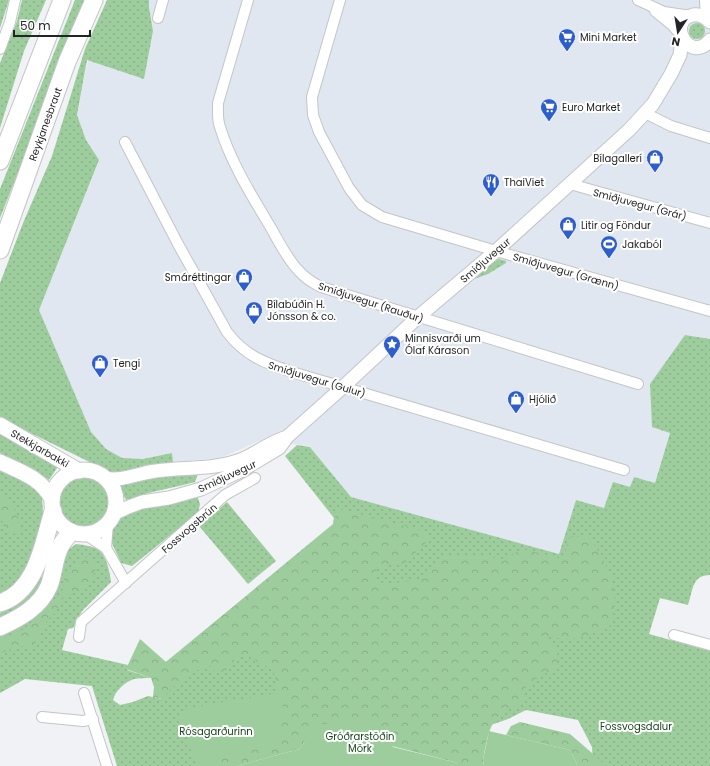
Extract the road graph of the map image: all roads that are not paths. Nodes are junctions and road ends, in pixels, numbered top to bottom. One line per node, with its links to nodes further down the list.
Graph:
1 (15, 0): 13 (street)
2 (62, 0): 18 (highway)
3 (94, 0): 21 (highway, Reykjanesbraut)
4 (163, 0): 9 (street)
5 (248, 0): 24 (street, Smiðjuvegur (Rauður))
6 (340, 0): 22 (street, Smiðjuvegur (Grænn))
7 (704, 0): 10 (street)
8 (641, 1): 10 (street); 11 (street)
9 (158, 18)
10 (704, 19): 11 (street, Smiðjuvegur)
11 (682, 37): 12 (street); 14 (street, Smiðjuvegur)
12 (705, 44): 14 (street, Smiðjuvegur)
13 (0, 49)
14 (671, 74): 15 (street, Smiðjuvegur)
15 (645, 113): 16 (street); 19 (street, Smiðjuvegur)
16 (710, 138)
17 (125, 142): 26 (street, Smiðjuvegur (Gulur))
18 (0, 161)
19 (570, 184): 20 (street, Smiðjuvegur (Grár)); 22 (street, Smiðjuvegur)
20 (710, 223)
21 (0, 250)
22 (496, 251): 23 (street, Smiðjuvegur (Grænn)); 24 (street, Smiðjuvegur)
23 (710, 311)
24 (418, 317): 25 (street, Smiðjuvegur (Rauður)); 26 (street, Smiðjuvegur)
25 (638, 384)
26 (343, 387): 28 (street, Smiðjuvegur); 30 (street, Smiðjuvegur (Gulur))
27 (0, 425): 31 (main road, Stekkjarbakki)
28 (287, 437): 32 (street, Smiðjuvegur); 35 (street, Smiðjuvegur)
29 (0, 462): 34 (main road)
30 (624, 470)
31 (79, 471): 32 (main road); 34 (main road)
32 (105, 478): 35 (main road)
33 (256, 478): 38 (street, Fossvogsbrún)
34 (52, 505): 36 (main road); 39 (highway)
35 (111, 519): 36 (main road); 37 (street)
36 (78, 533): 37 (street); 40 (highway)
37 (106, 548): 38 (street)
38 (126, 583): 42 (street, Fossvogsbrún)
39 (0, 603)
40 (0, 626)
41 (674, 635): 43 (street)
42 (79, 637)
43 (710, 645)
44 (84, 693): 46 (street)
45 (42, 717): 46 (street)
46 (93, 719): 47 (street)
47 (108, 766)

